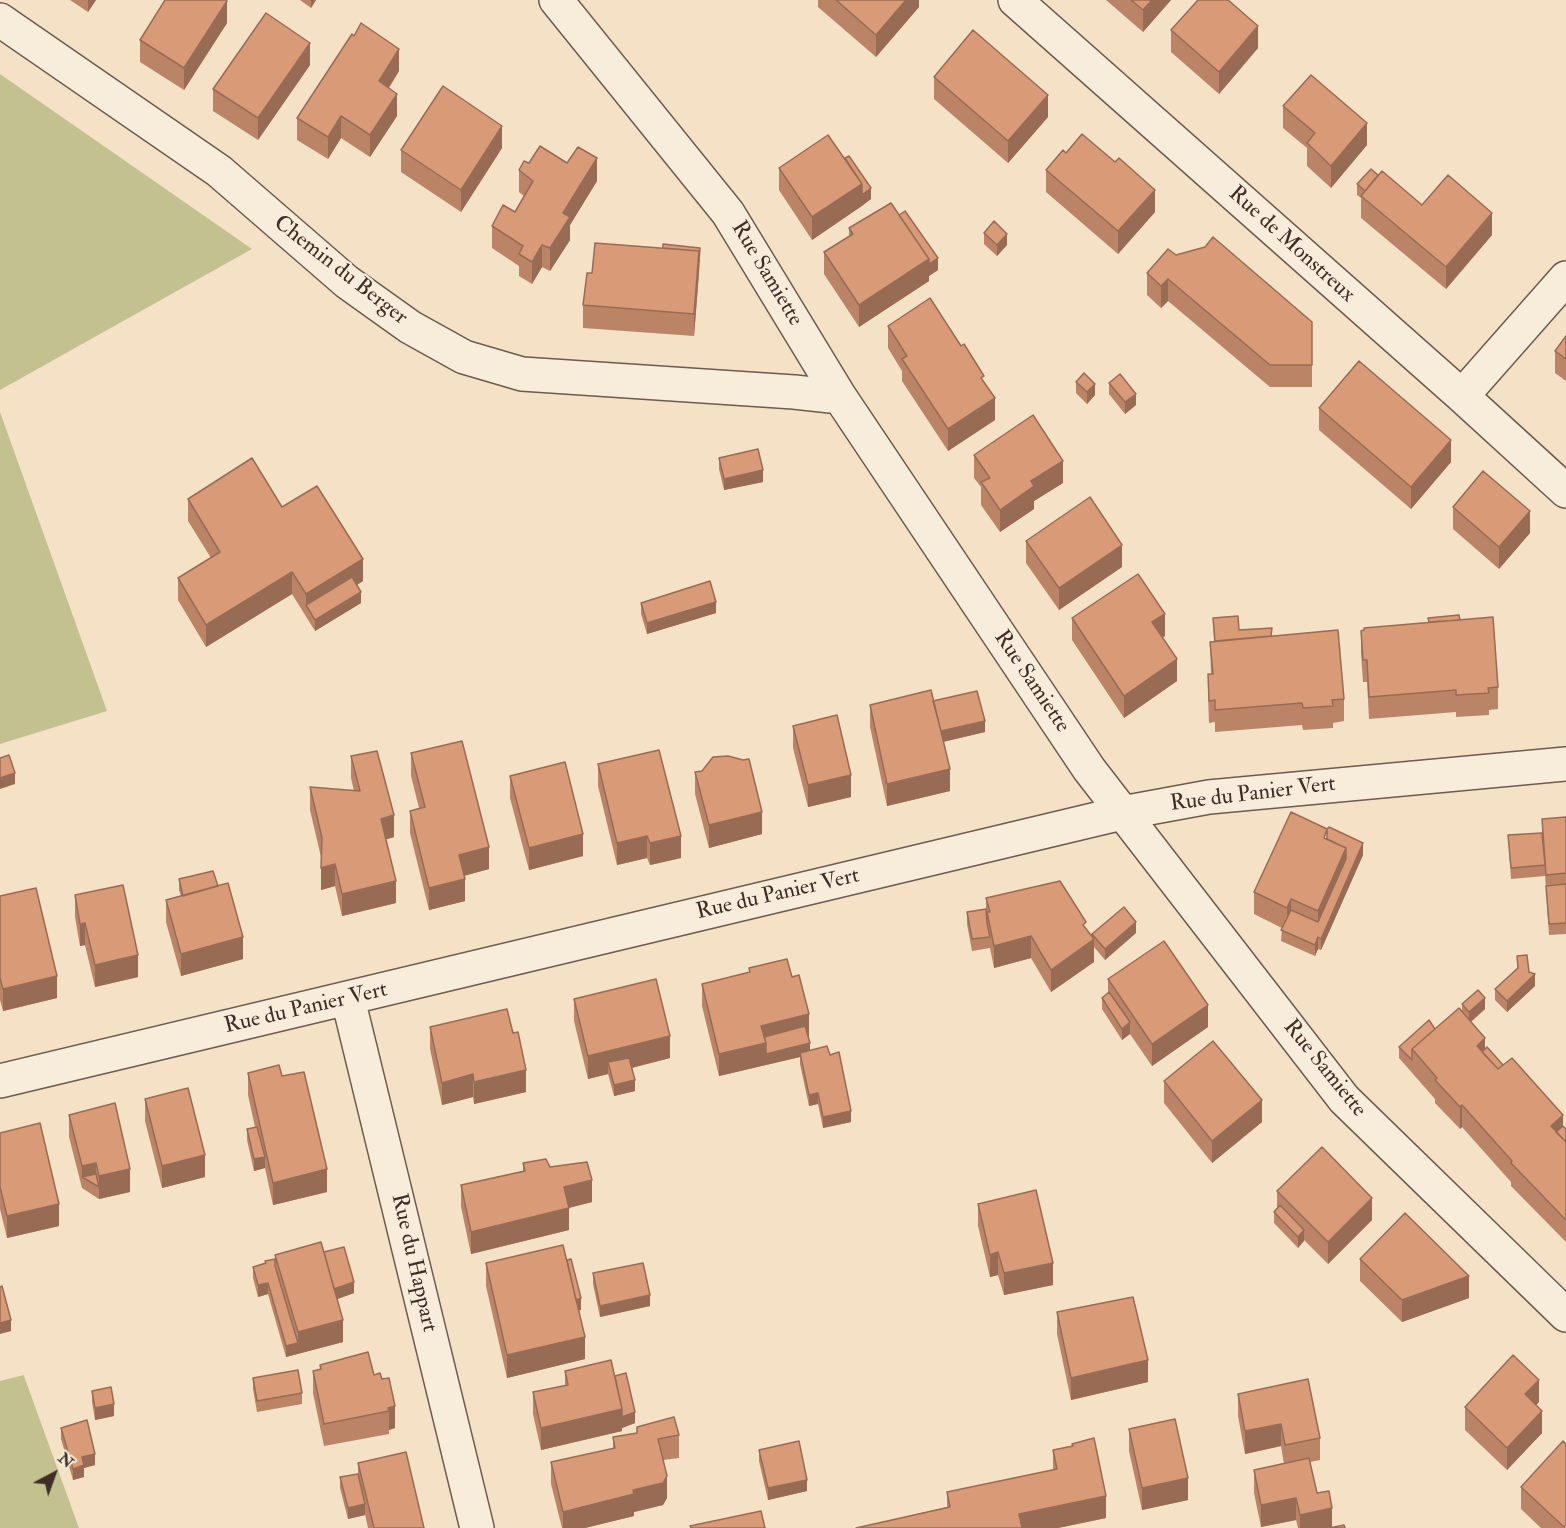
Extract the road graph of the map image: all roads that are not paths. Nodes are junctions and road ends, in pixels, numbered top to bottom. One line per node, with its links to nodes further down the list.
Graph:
1 (556, 0): 6 (street, Rue Samiette)
2 (1015, 0): 5 (street, Rue de Monstreux)
3 (0, 20): 6 (street, Chemin du Berger)
4 (1566, 278): 5 (street)
5 (1462, 396): 7 (street, Rue de Monstreux)
6 (840, 398): 9 (street, Rue Samiette)
7 (1566, 491)
8 (1566, 765): 9 (street, Rue du Panier Vert)
9 (1122, 813): 10 (street, Rue du Panier Vert); 12 (street, Rue Samiette)
10 (348, 999): 11 (street, Rue du Panier Vert); 13 (street, Rue du Happart)
11 (0, 1081)
12 (1566, 1315)
13 (477, 1528)

